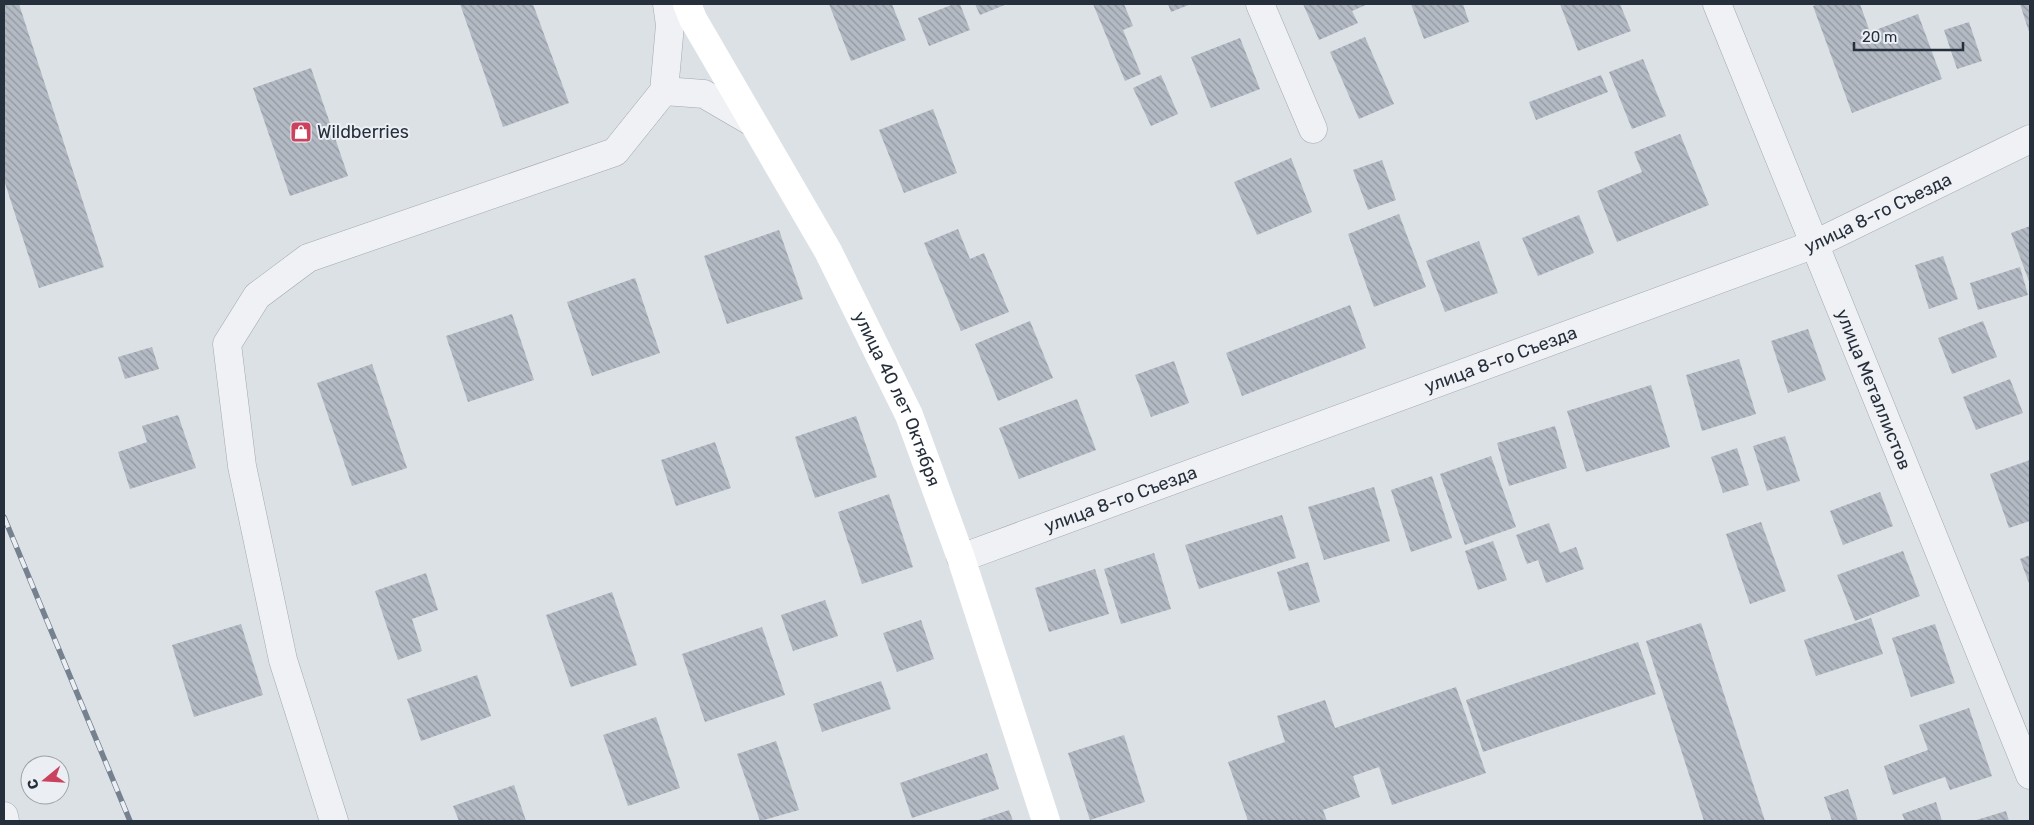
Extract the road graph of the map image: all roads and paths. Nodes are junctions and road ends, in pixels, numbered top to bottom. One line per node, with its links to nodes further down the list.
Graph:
1 (667, 4): 5 (street)
2 (687, 4): 6 (street, улица 40 лет Октября)
3 (1260, 4): 7 (street)
4 (1717, 4): 9 (street, улица Металлистов)
5 (664, 91): 6 (street); 14 (street)
6 (752, 122): 10 (street, улица 40 лет Октября)
7 (1313, 129)
8 (2030, 139): 9 (street, улица 8-го Съезда)
9 (1815, 244): 10 (street, улица 8-го Съезда); 11 (street, улица Металлистов)
10 (961, 558): 15 (street, улица 40 лет Октября)
11 (2030, 775)
12 (4, 816): 13 (street)
13 (5, 821)
14 (334, 821)
15 (1046, 821)

